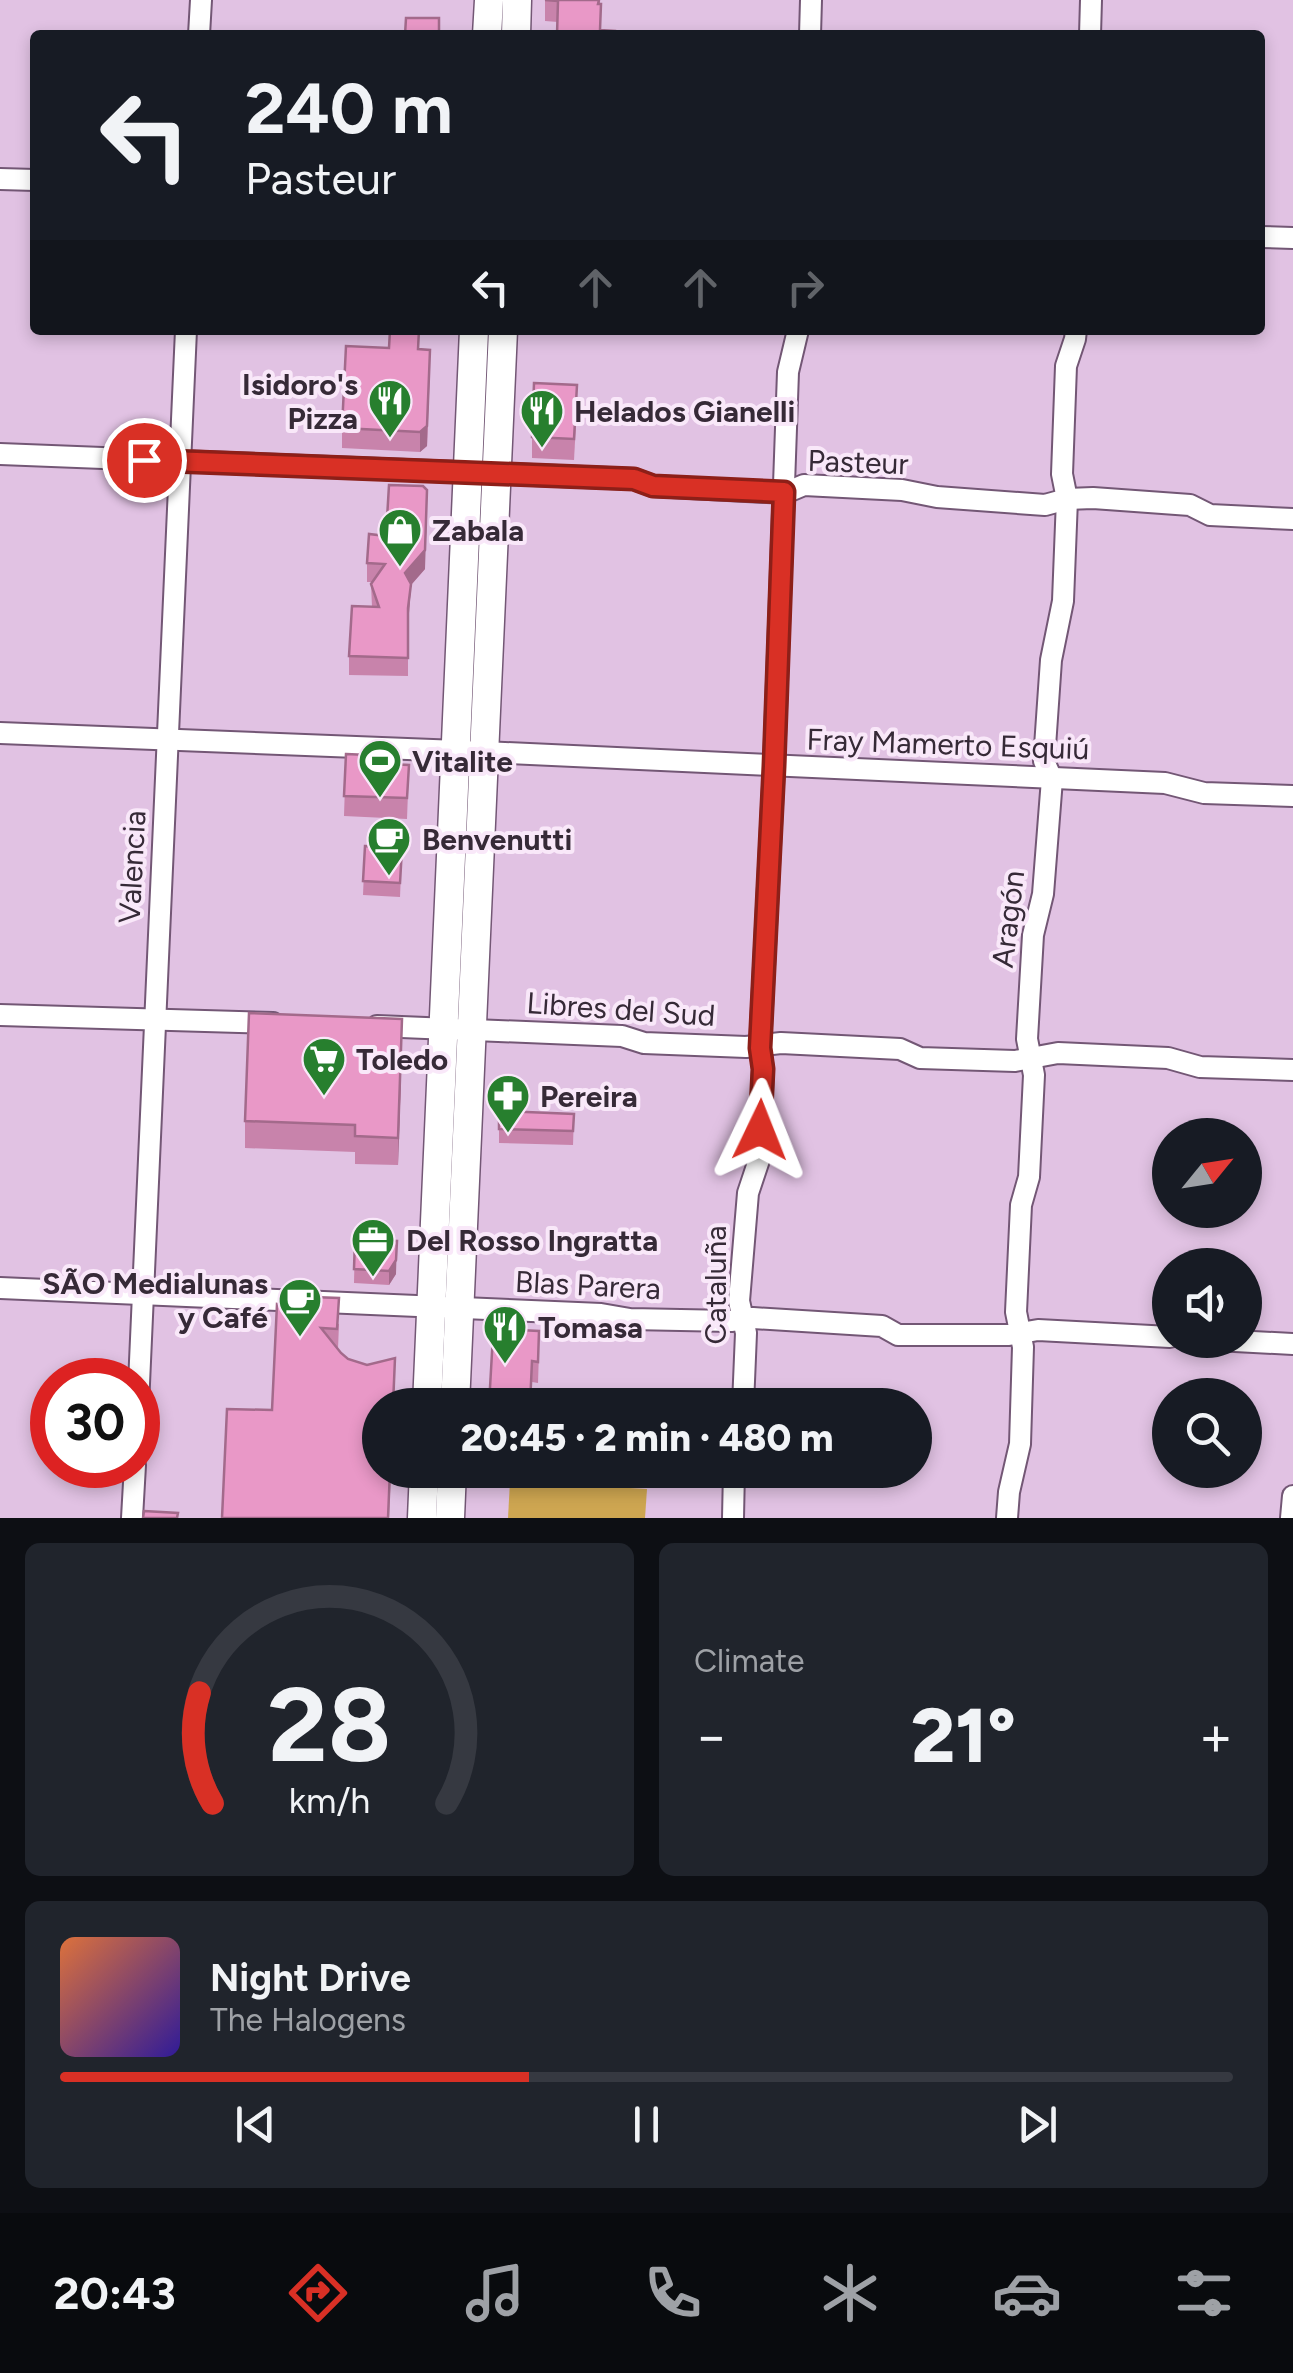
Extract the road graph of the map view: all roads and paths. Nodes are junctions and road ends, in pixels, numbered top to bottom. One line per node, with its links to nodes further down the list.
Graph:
1 (201, 0): 6 (street)
2 (489, 0): 7 (main road)
3 (518, 0): 8 (main road)
4 (810, 0): 9 (street)
5 (1091, 0): 10 (street)
6 (200, 30)
7 (487, 30)
8 (516, 30)
9 (810, 30)
10 (1090, 30)
11 (0, 179): 12 (street)
12 (30, 180)
13 (1265, 237): 14 (street)
14 (1293, 238)
15 (186, 335): 21 (street, Valencia)
16 (474, 335): 22 (main road)
17 (502, 335): 22 (main road)
18 (797, 335): 23 (street, Cataluña)
19 (1075, 335): 24 (street, Aragón)
20 (0, 454): 21 (street, Pasteur)
21 (180, 462): 22 (street, Pasteur); 27 (street, Valencia)
22 (482, 473): 23 (street, Pasteur); 28 (main road)
23 (784, 492): 24 (street, Pasteur); 29 (street, Cataluña)
24 (1067, 499): 25 (street, Pasteur); 30 (street, Aragón)
25 (1293, 519)
26 (0, 733): 27 (street, Fray Mamerto Esquiú)
27 (168, 740): 28 (street, Fray Mamerto Esquiú); 33 (street, Valencia)
28 (470, 751): 29 (street, Fray Mamerto Esquiú); 36 (main road)
29 (774, 766): 30 (street, Fray Mamerto Esquiú); 37 (street, Cataluña)
30 (1052, 778): 31 (street, Fray Mamerto Esquiú); 38 (street, Aragón)
31 (1293, 796)
32 (0, 1015): 33 (street)
33 (155, 1019): 34 (street); 41 (street, Valencia)
34 (290, 1024)
35 (347, 1025): 36 (street, Libres del Sud)
36 (458, 1029): 37 (street, Libres del Sud); 42 (main road)
37 (760, 1048): 38 (street, Libres del Sud); 43 (street, Cataluña)
38 (1031, 1058): 39 (street, Libres del Sud); 44 (street, Aragón)
39 (1293, 1070)
40 (0, 1288): 41 (street, Blas Parera)
41 (142, 1294): 42 (street, Blas Parera); 48 (street, Valencia)
42 (445, 1309): 43 (street, Blas Parera); 49 (main road); 50 (main road)
43 (743, 1320): 44 (street, Blas Parera); 51 (street, Cataluña)
44 (1020, 1332): 45 (street, Blas Parera); 61 (street, Aragón)
45 (1152, 1336)
46 (1262, 1342): 47 (street)
47 (1293, 1344)
48 (140, 1358)
49 (430, 1388)
50 (453, 1388)
51 (744, 1388)
52 (134, 1488): 57 (street)
53 (423, 1488): 58 (main road)
54 (451, 1488): 59 (main road)
55 (733, 1488): 60 (street)
56 (1293, 1496): 62 (street)
57 (132, 1518)
58 (422, 1518)
59 (450, 1518)
60 (732, 1518)
61 (1008, 1518)
62 (1291, 1518)

